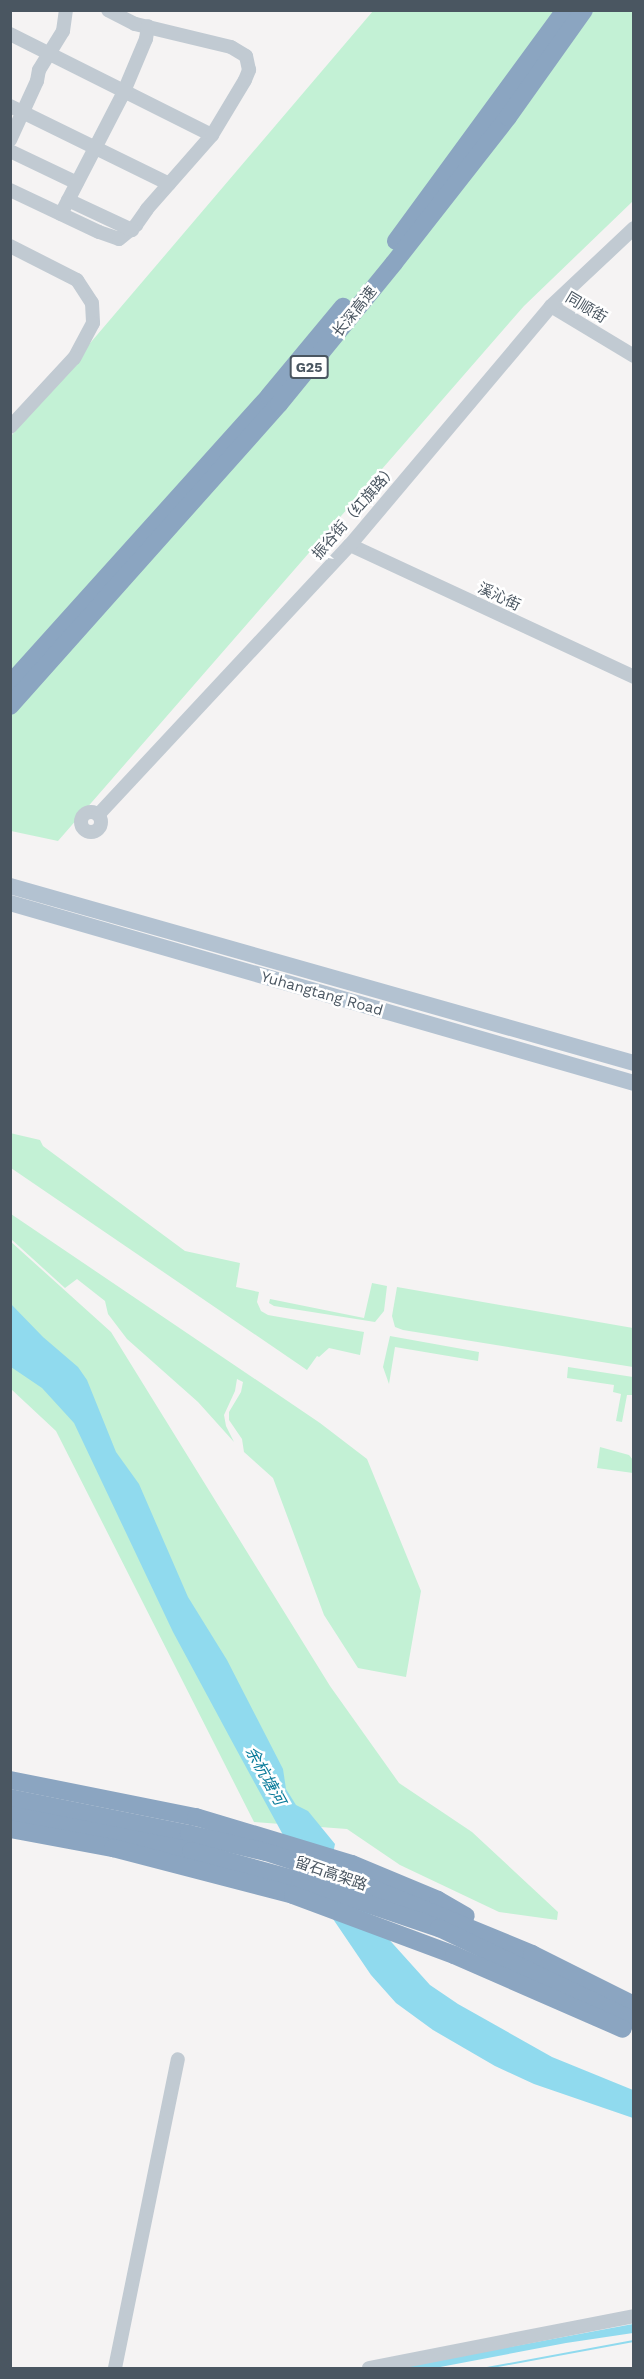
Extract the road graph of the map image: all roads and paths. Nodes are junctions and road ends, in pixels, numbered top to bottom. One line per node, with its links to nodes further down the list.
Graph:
1 (66, 10): 7 (street)
2 (108, 10): 5 (street)
3 (565, 10): 28 (highway, 长深高速 / G25)
4 (584, 10): 29 (highway, 长深高速 / G25)
5 (147, 27): 8 (street); 11 (street)
6 (10, 34): 7 (street)
7 (49, 54): 8 (street); 10 (street)
8 (124, 91): 11 (street); 13 (street)
9 (10, 106): 10 (street)
10 (23, 113): 12 (street); 13 (street)
11 (212, 135): 16 (street)
12 (10, 140)
13 (94, 148): 15 (street); 16 (street)
14 (10, 152): 15 (street)
15 (76, 183): 18 (street)
16 (169, 184): 21 (street)
17 (10, 190): 19 (street)
18 (68, 200): 19 (street); 21 (street)
19 (61, 214): 21 (street)
20 (633, 228): 23 (street, 振谷街（红旗路）)
21 (132, 230)
22 (10, 246): 25 (street)
23 (551, 306): 24 (street, 同顺街); 26 (street, 振谷街（红旗路）)
24 (633, 356)
25 (10, 427)
26 (350, 545): 27 (street, 溪沁街); 30 (street, 振谷街（红旗路）)
27 (633, 678)
28 (10, 684)
29 (10, 706)
30 (98, 815)
31 (10, 886): 33 (main road, Yuhangtang Road)
32 (10, 903): 34 (main road, Yuhangtang Road)
33 (633, 1063)
34 (633, 1083)
35 (12, 1786): 38 (highway, 留石高架路)
36 (10, 1815): 39 (highway, 留石高架路)
37 (10, 1829): 40 (highway)
38 (633, 2005)
39 (633, 2021)
40 (633, 2033)
41 (178, 2059): 43 (street)
42 (633, 2316): 44 (street)
43 (115, 2368)
44 (369, 2368)

